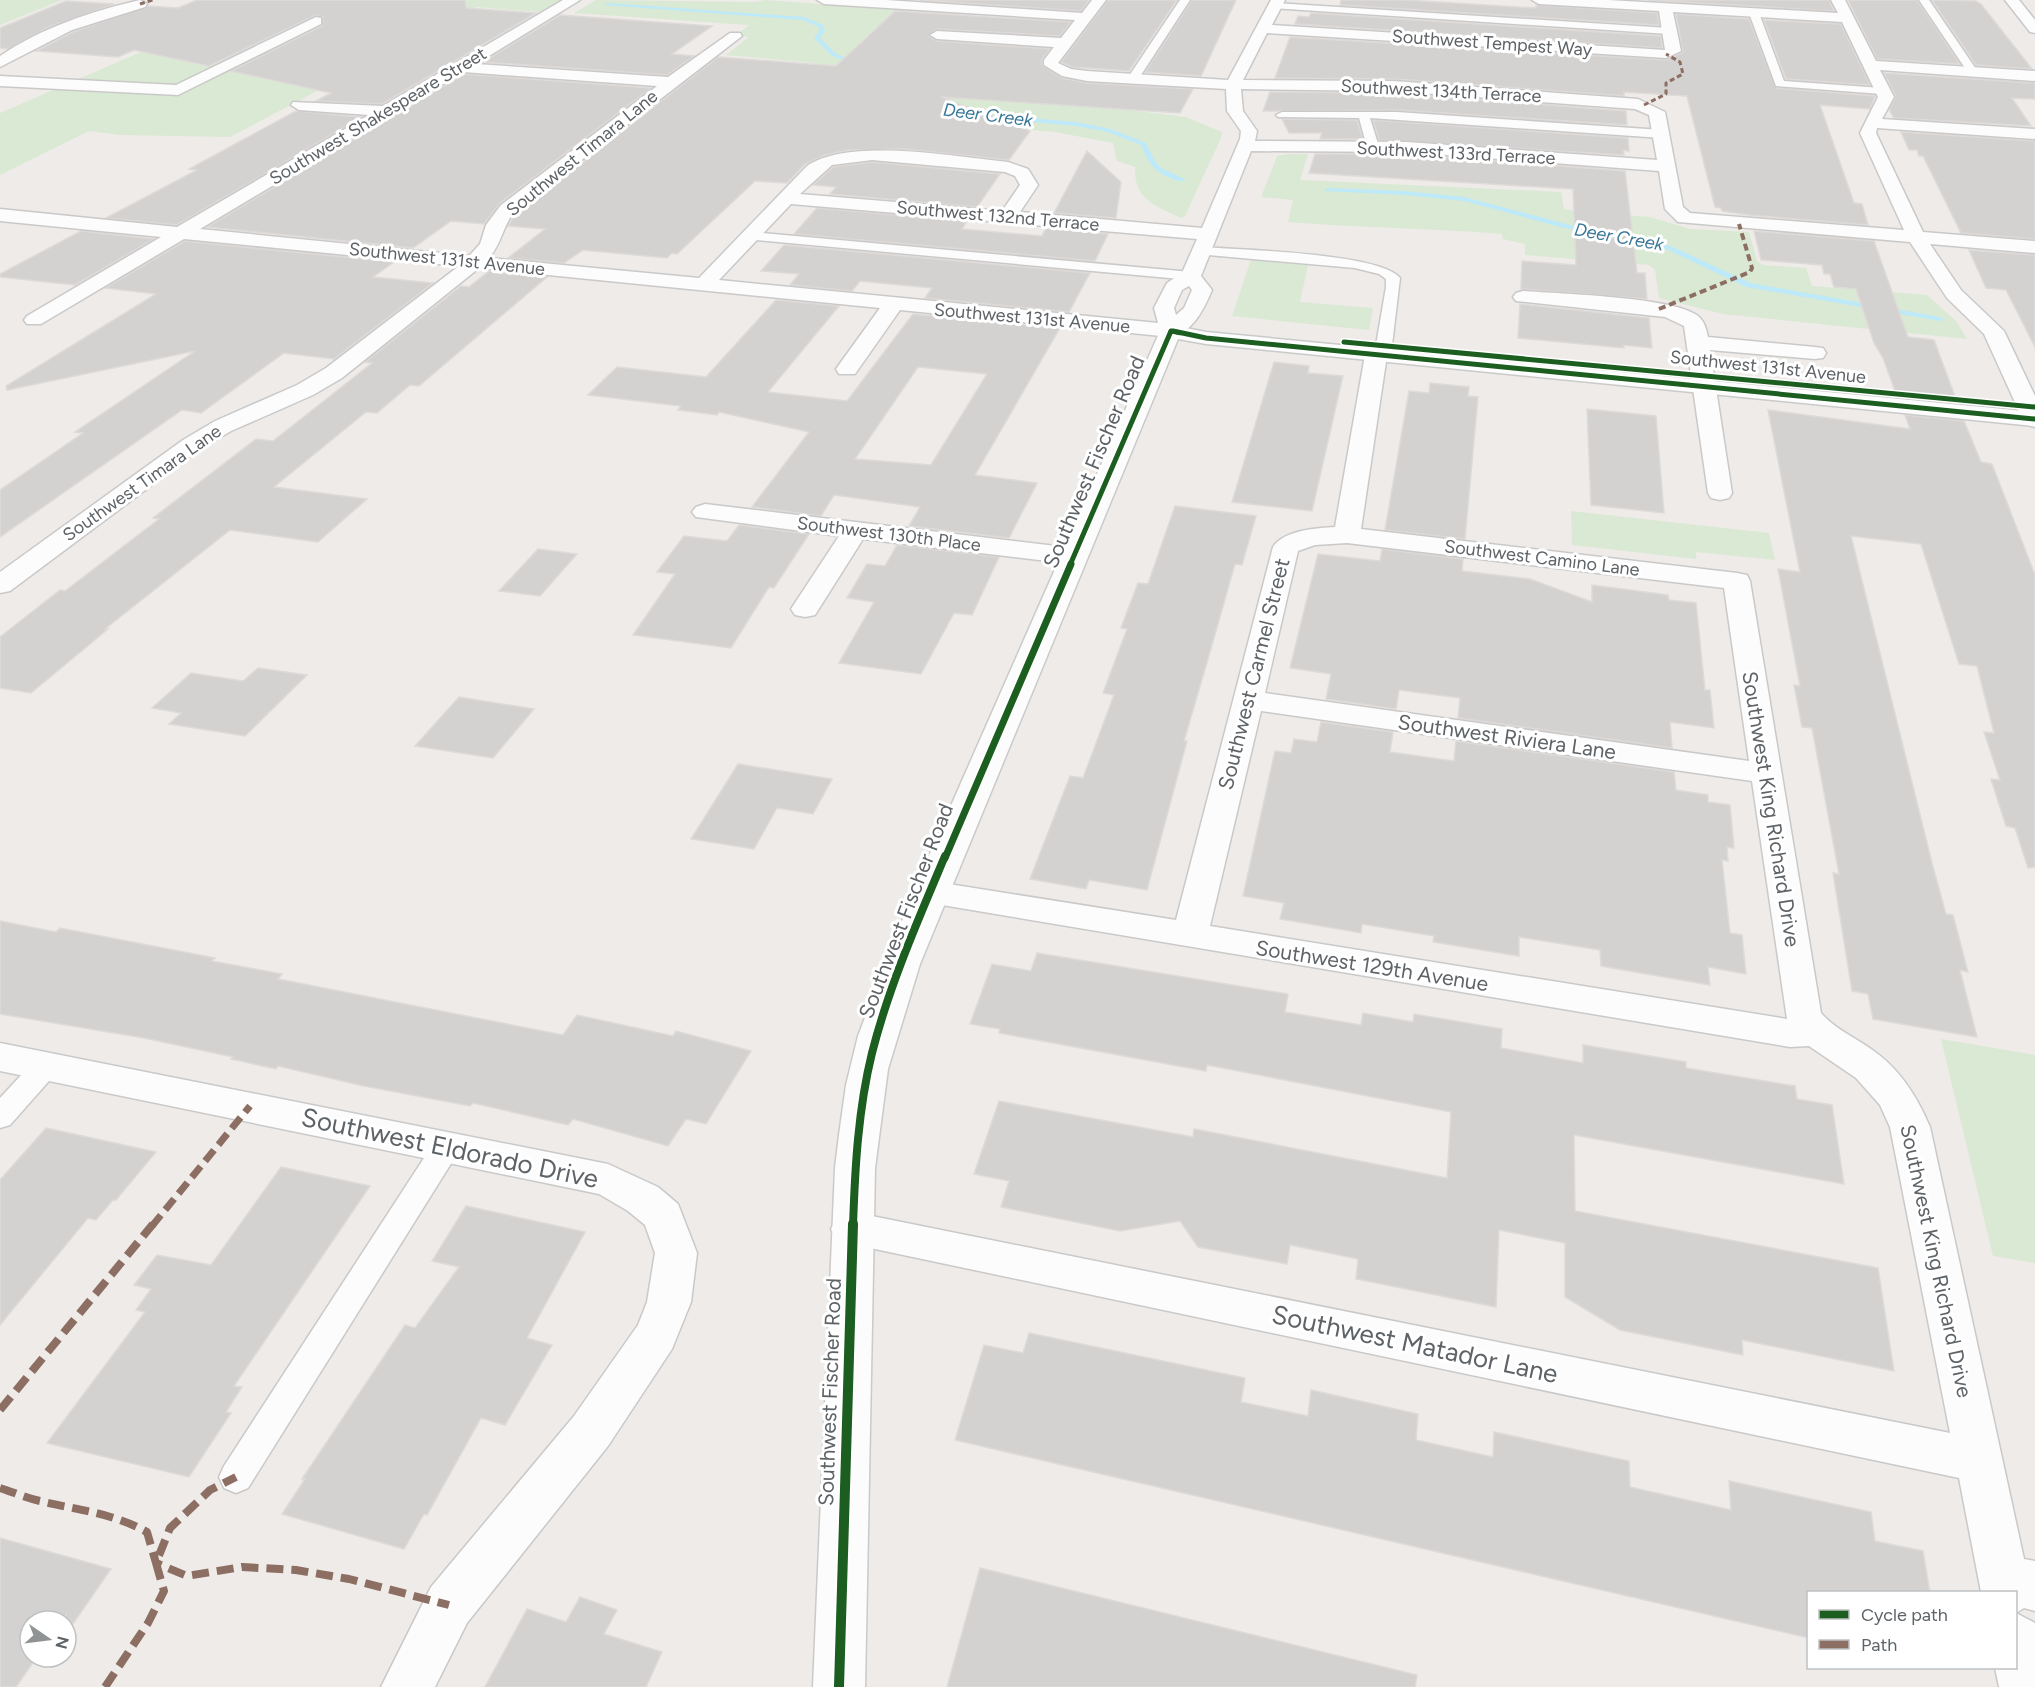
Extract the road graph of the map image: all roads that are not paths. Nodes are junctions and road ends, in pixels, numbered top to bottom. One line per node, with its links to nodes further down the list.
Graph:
1 (573, 0): 24 (street, Southwest Shakespeare Street)
2 (824, 0): 13 (street)
3 (1099, 0): 13 (street)
4 (1185, 0): 27 (lane)
5 (1539, 0): 11 (street)
6 (1838, 0): 14 (street)
7 (1924, 0): 25 (lane)
8 (2012, 0): 17 (street)
9 (1277, 3): 16 (street); 18 (lane)
10 (140, 4): 22 (street)
11 (1665, 8): 12 (street); 18 (street, Southwest Tempest Way)
12 (1754, 13): 14 (street); 31 (lane)
13 (1085, 17): 21 (street)
14 (1848, 18): 23 (street)
15 (316, 21): 28 (street)
16 (1264, 28): 18 (street, Southwest Tempest Way); 30 (street)
17 (2035, 29)
18 (1670, 31)
19 (937, 35): 21 (street)
20 (735, 36): 29 (street, Southwest Timara Lane)
21 (1064, 43): 27 (street, Southwest 134th Terrace)
22 (0, 63)
23 (1869, 65): 25 (street); 31 (street)
24 (458, 67): 29 (street); 33 (street, Southwest Shakespeare Street)
25 (1973, 72): 26 (street)
26 (2035, 76)
27 (1133, 79): 30 (street, Southwest 134th Terrace)
28 (0, 81)
29 (671, 82): 51 (street, Southwest Timara Lane)
30 (1233, 86): 37 (street, Southwest 134th Terrace); 39 (street)
31 (1882, 91): 36 (street)
32 (299, 105): 33 (street)
33 (385, 111): 45 (street, Southwest Shakespeare Street)
34 (1363, 114): 35 (lane); 37 (lane); 40 (lane)
35 (1282, 115)
36 (1872, 123): 38 (street); 48 (street)
37 (1662, 134): 41 (street)
38 (2035, 134)
39 (1245, 146): 40 (street, Southwest 133rd Terrace); 46 (street)
40 (1373, 147): 41 (street, Southwest 133rd Terrace)
41 (1666, 166): 48 (street)
42 (787, 198): 44 (street, Southwest 132nd Terrace); 44 (street); 47 (street)
43 (0, 215): 45 (street, Southwest 131st Avenue)
44 (1008, 216): 46 (street, Southwest 132nd Terrace)
45 (184, 233): 51 (street, Southwest 131st Avenue); 56 (street, Southwest Shakespeare Street)
46 (1209, 234): 50 (street)
47 (750, 236): 52 (lane); 53 (street)
48 (1917, 238): 49 (street); 63 (street)
49 (2035, 247)
50 (1202, 251): 52 (street); 59 (lane)
51 (474, 261): 53 (street, Southwest 131st Avenue); 70 (street, Southwest Timara Lane)
52 (1191, 276): 57 (street, Southwest Fischer Road)
53 (704, 285): 55 (street, Southwest 131st Avenue)
54 (1523, 297): 58 (street)
55 (894, 304): 57 (street, Southwest 131st Avenue); 61 (street)
56 (34, 320)
57 (1171, 331): 59 (street, Southwest 131st Avenue); 68 (street, Southwest Fischer Road)
58 (1699, 343): 60 (street); 62 (street)
59 (1380, 350): 62 (street, Southwest 131st Avenue); 67 (street)
60 (1815, 353)
61 (847, 369)
62 (1705, 381): 63 (street, Southwest 131st Avenue); 64 (street)
63 (2034, 414)
64 (1720, 493)
65 (705, 512): 66 (street, Southwest 130th Place)
66 (855, 530): 68 (street, Southwest 130th Place); 71 (street)
67 (1347, 535): 69 (street, Southwest Camino Lane); 72 (street, Southwest Carmel Street)
68 (1073, 556): 74 (street, Southwest Fischer Road)
69 (1737, 581): 73 (street, Southwest King Richard Drive)
70 (0, 585)
71 (805, 609)
72 (1248, 700): 73 (street, Southwest Riviera Lane); 75 (street, Southwest Carmel Street)
73 (1765, 773): 76 (street, Southwest King Richard Drive)
74 (930, 892): 75 (street, Southwest 129th Avenue); 81 (street, Southwest Fischer Road)
75 (1190, 936): 76 (street, Southwest 129th Avenue)
76 (1815, 1032): 82 (street, Southwest King Richard Drive)
77 (0, 1057): 78 (street, Southwest Eldorado Drive)
78 (46, 1066): 79 (lane); 80 (street, Southwest Eldorado Drive)
79 (0, 1117)
80 (447, 1146): 83 (lane); 86 (street, Southwest Eldorado Drive)
81 (852, 1229): 82 (street, Southwest Matador Lane); 87 (street, Southwest Fischer Road)
82 (1977, 1460): 84 (street, Southwest King Richard Drive)
83 (236, 1477)
84 (2015, 1586)
85 (2017, 1644): 88 (street)
86 (407, 1687)
87 (839, 1687)
88 (2025, 1687)

